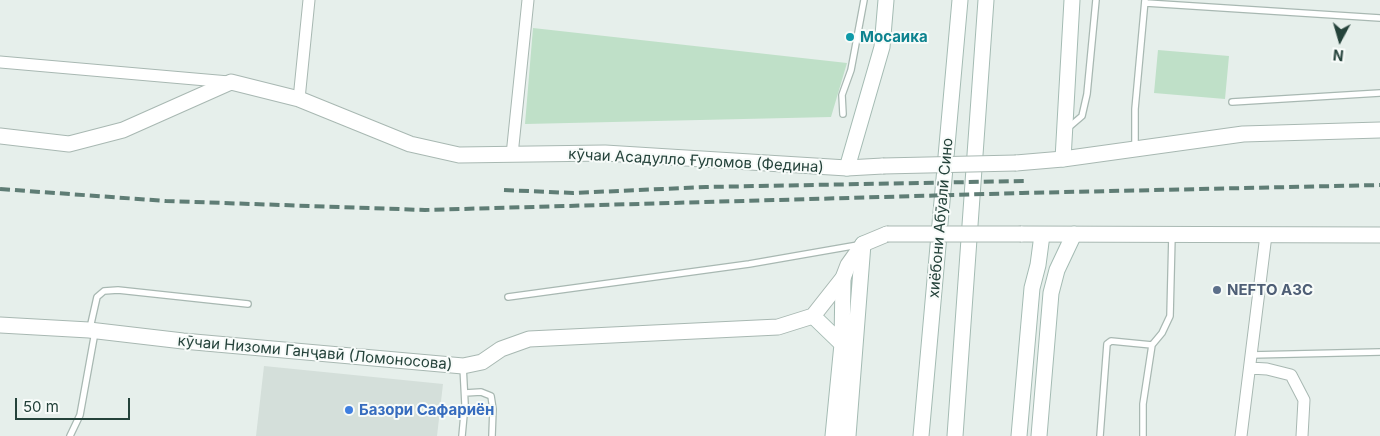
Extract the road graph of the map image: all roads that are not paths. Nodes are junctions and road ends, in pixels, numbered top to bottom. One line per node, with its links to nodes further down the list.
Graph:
1 (309, 0): 14 (street)
2 (528, 0): 21 (street)
3 (864, 0): 16 (lane)
4 (886, 0): 23 (street)
5 (960, 0): 48 (street, хиёбони Абӯалӣ Сино)
6 (986, 0): 49 (street, хиёбони Абӯалӣ Сино)
7 (1072, 0): 17 (street)
8 (1096, 0): 17 (lane)
9 (1146, 1): 10 (lane); 20 (lane)
10 (1380, 18)
11 (0, 62): 12 (street)
12 (231, 82): 14 (street, кӯчаи Асадулло Ғуломов (Федина)); 19 (street)
13 (1380, 93): 15 (lane)
14 (299, 100): 21 (street, кӯчаи Асадулло Ғуломов (Федина))
15 (1232, 102)
16 (843, 114)
17 (1065, 130): 22 (street)
18 (1380, 130): 20 (street)
19 (0, 136)
20 (1135, 149): 22 (street)
21 (512, 154): 23 (street, кӯчаи Асадулло Ғуломов (Федина))
22 (1063, 158): 23 (street, кӯчаи Асадулло Ғуломов (Федина), bridge)
23 (847, 168)
24 (1074, 234): 25 (street); 26 (street); 51 (street)
25 (1042, 235): 29 (street, bridge); 50 (street)
26 (1172, 235): 27 (street); 37 (lane)
27 (1266, 235): 28 (street); 39 (street)
28 (1380, 235)
29 (863, 244): 30 (street); 31 (lane); 47 (street)
30 (843, 278): 33 (street); 36 (street)
31 (508, 297)
32 (248, 304): 35 (lane)
33 (814, 316): 36 (street); 40 (street, кӯчаи Низоми Ганҷавӣ (Ломоносова))
34 (0, 325): 35 (street, кӯчаи Низоми Ганҷавӣ (Ломоносова))
35 (92, 331): 40 (street, кӯчаи Низоми Ганҷавӣ (Ломоносова)); 43 (lane)
36 (842, 344): 46 (street)
37 (1152, 345): 52 (lane); 53 (lane)
38 (1380, 352): 39 (lane)
39 (1251, 355): 41 (street)
40 (464, 366): 42 (lane)
41 (1250, 368): 54 (street); 55 (street)
42 (465, 393): 44 (lane); 45 (lane)
43 (70, 436)
44 (462, 436)
45 (492, 436)
46 (833, 436)
47 (848, 436)
48 (921, 436)
49 (955, 436)
50 (1019, 436)
51 (1039, 436)
52 (1100, 436)
53 (1143, 436)
54 (1241, 436)
55 (1302, 436)

